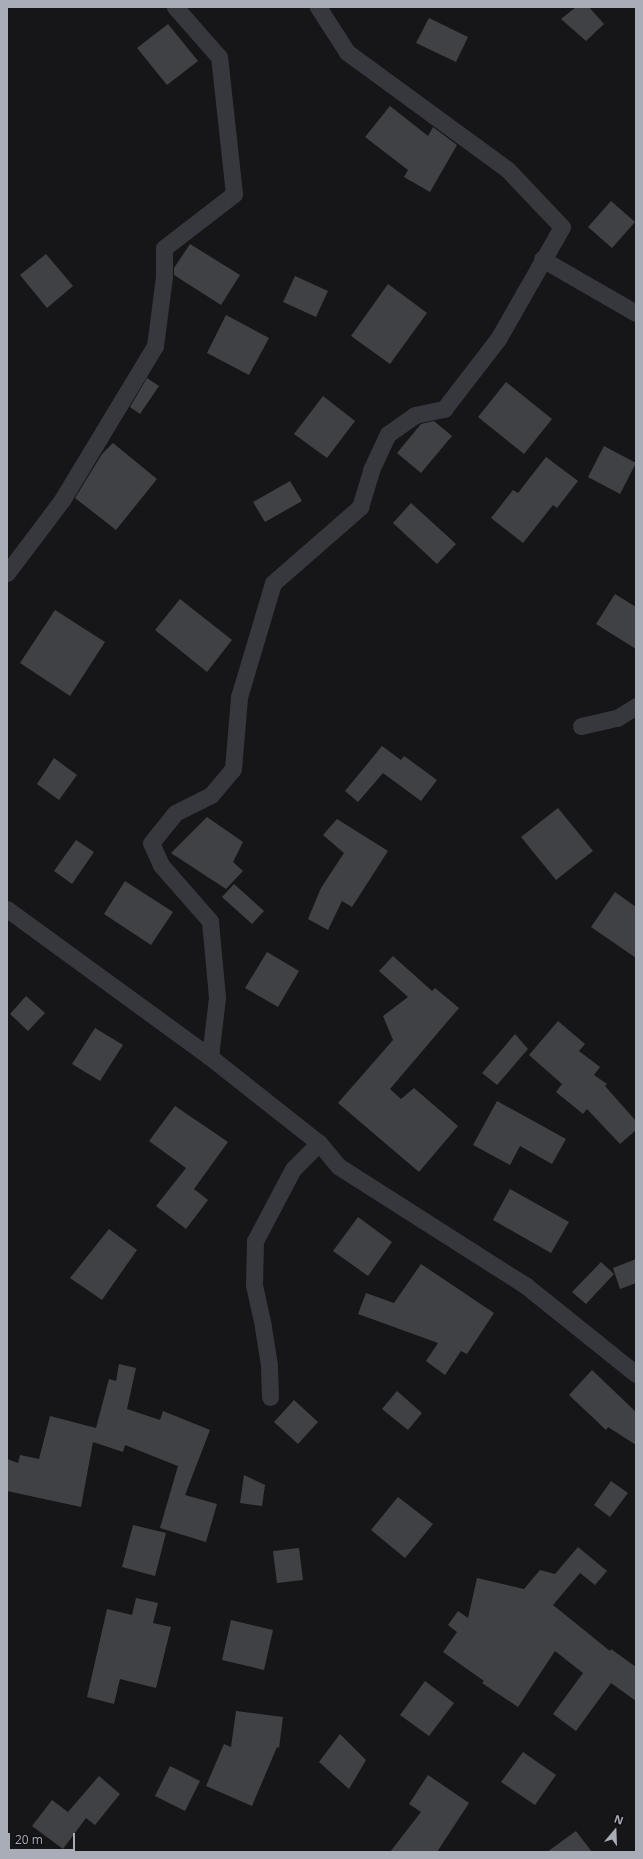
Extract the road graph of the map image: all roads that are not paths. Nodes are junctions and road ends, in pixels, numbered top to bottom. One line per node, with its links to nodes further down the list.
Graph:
1 (176, 7): 5 (street)
2 (318, 7): 3 (street)
3 (542, 259): 4 (street); 9 (street)
4 (636, 313)
5 (7, 573)
6 (636, 706): 7 (street)
7 (581, 726)
8 (7, 909): 9 (street)
9 (210, 1057): 10 (street)
10 (319, 1143): 11 (street); 12 (street)
11 (636, 1374)
12 (270, 1397)

